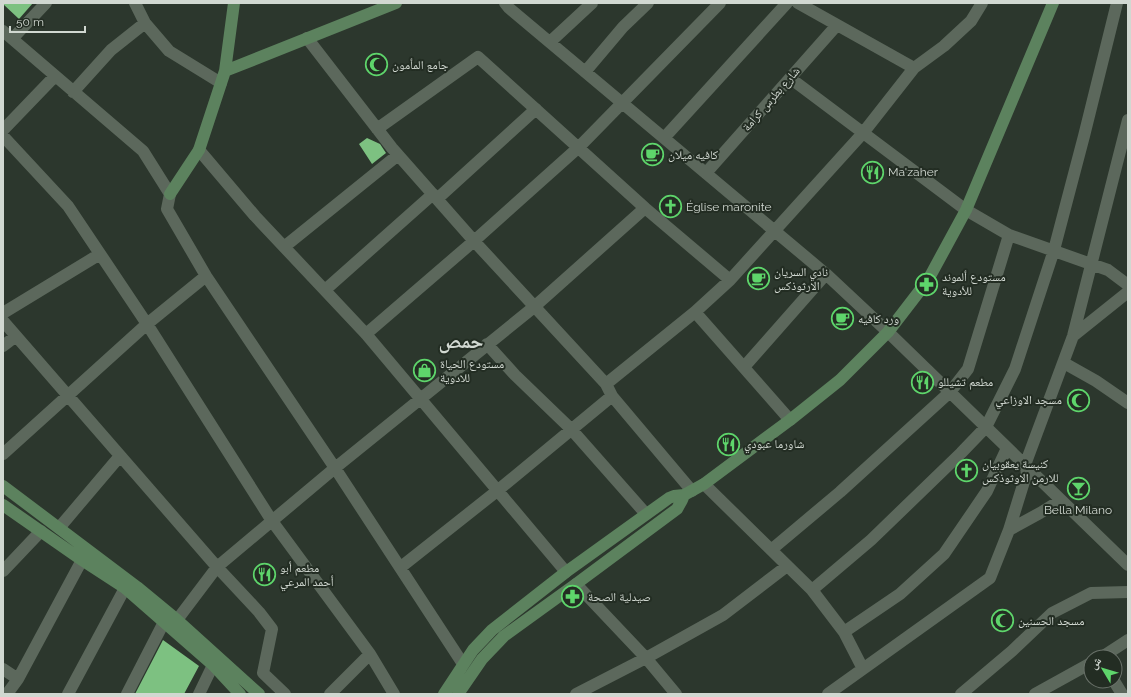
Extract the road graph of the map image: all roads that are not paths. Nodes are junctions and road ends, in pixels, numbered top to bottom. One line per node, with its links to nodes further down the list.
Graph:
1 (46, 3): 17 (street)
2 (135, 3): 14 (street)
3 (234, 3): 21 (main road)
4 (396, 3): 18 (main road)
5 (505, 3): 19 (street)
6 (592, 3): 19 (street)
7 (648, 3): 22 (street)
8 (720, 3): 27 (street)
9 (787, 3): 34 (street)
10 (798, 3): 15 (street)
11 (982, 3): 20 (street)
12 (1053, 3): 42 (main road)
13 (1117, 3): 47 (street)
14 (145, 24): 25 (street); 26 (street)
15 (837, 25): 20 (street); 24 (street, شارع بطرس كرامة)
16 (3, 31): 17 (street)
17 (13, 38): 23 (street)
18 (307, 38): 21 (main road); 30 (street)
19 (550, 42): 22 (street)
20 (914, 68): 32 (street)
21 (225, 71): 25 (main road)
22 (585, 72): 27 (street)
23 (55, 76): 26 (street); 31 (street)
24 (790, 78): 32 (street); 38 (street, شارع بطرس كرامة)
25 (221, 83): 36 (main road)
26 (73, 92): 39 (street)
27 (622, 103): 34 (street); 35 (street)
28 (536, 109): 30 (street); 35 (street); 40 (street)
29 (1128, 120): 49 (street)
30 (378, 129): 37 (street)
31 (3, 130)
32 (863, 133): 42 (street); 43 (street)
33 (3, 136): 48 (street)
34 (664, 138): 38 (street)
35 (579, 147): 41 (street); 45 (street)
36 (199, 150): 39 (main road); 46 (street)
37 (398, 155): 40 (street); 46 (street)
38 (706, 173): 43 (street)
39 (170, 194): 51 (street)
40 (435, 197): 45 (street); 54 (street)
41 (645, 208): 52 (street); 56 (street)
42 (966, 210): 44 (street); 61 (main road)
43 (774, 230): 50 (street); 52 (street)
44 (1009, 235): 47 (street); 70 (street)
45 (474, 241): 56 (street); 62 (street)
46 (284, 247): 54 (street)
47 (1054, 250): 49 (street); 76 (street)
48 (100, 254): 58 (street); 60 (street)
49 (1091, 263): 53 (street); 64 (street)
50 (826, 274): 61 (street); 68 (street)
51 (206, 276): 60 (street); 82 (street)
52 (730, 280): 57 (street)
53 (1128, 285)
54 (325, 290): 62 (street)
55 (1128, 292): 64 (street)
56 (534, 307): 65 (street); 69 (street)
57 (695, 312): 68 (street); 69 (street)
58 (3, 313)
59 (3, 322): 63 (street)
60 (147, 324): 71 (street); 90 (street)
61 (888, 332): 70 (street); 75 (main road)
62 (366, 334): 73 (street)
63 (16, 336): 66 (street); 71 (street)
64 (1073, 336): 67 (street)
65 (487, 344): 73 (street); 77 (street)
66 (3, 346)
67 (1064, 363): 74 (street); 81 (street)
68 (744, 367): 75 (street)
69 (606, 384): 72 (street)
70 (950, 392): 76 (street); 94 (street)
71 (67, 396): 79 (street); 80 (street)
72 (612, 396): 77 (street); 86 (street)
73 (420, 399): 82 (street); 85 (street)
74 (1128, 403)
75 (790, 420): 83 (main road)
76 (986, 427): 78 (street); 104 (street)
77 (571, 429): 85 (street); 89 (street)
78 (1007, 448): 81 (street); 108 (street)
79 (3, 454)
80 (120, 456): 91 (street); 99 (street)
81 (1025, 465): 87 (street); 92 (street)
82 (335, 468): 90 (street); 97 (street)
83 (704, 484): 86 (main road); 94 (street)
84 (3, 486): 91 (main road)
85 (497, 491): 97 (street); 101 (street)
86 (688, 493): 89 (main road); 102 (main road)
87 (1061, 500): 92 (street); 96 (street)
88 (3, 505): 93 (main road)
89 (646, 514): 101 (main road)
90 (272, 520): 99 (street); 111 (street)
91 (59, 528): 106 (main road)
92 (1009, 530): 117 (street)
93 (41, 531): 95 (main road); 100 (street)
94 (771, 550): 98 (street)
95 (82, 560): 103 (main road); 118 (street)
96 (1128, 565)
97 (401, 566): 113 (street)
98 (788, 566): 104 (street); 112 (street)
99 (217, 567): 106 (street); 125 (street)
100 (3, 571)
101 (566, 572): 113 (main road)
102 (576, 584): 112 (street); 129 (main road)
103 (125, 588): 107 (main road); 120 (street)
104 (812, 590): 108 (street)
105 (1128, 592): 133 (street)
106 (177, 620): 124 (main road)
107 (164, 622): 114 (main road); 121 (street)
108 (844, 632): 117 (street)
109 (1128, 640): 110 (street)
110 (1114, 649)
111 (370, 654): 126 (street); 127 (street)
112 (646, 658): 130 (street); 131 (street)
113 (463, 664): 128 (main road)
114 (213, 665): 122 (street); 123 (main road)
115 (1083, 667): 134 (street)
116 (3, 669): 118 (street)
117 (863, 669): 132 (street)
118 (18, 679): 119 (street)
119 (7, 694)
120 (68, 694)
121 (127, 694)
122 (199, 694)
123 (240, 694)
124 (259, 694)
125 (285, 694)
126 (330, 694)
127 (394, 694)
128 (444, 694)
129 (458, 694)
130 (576, 694)
131 (676, 694)
132 (828, 694)
133 (961, 694)
134 (1035, 694)

